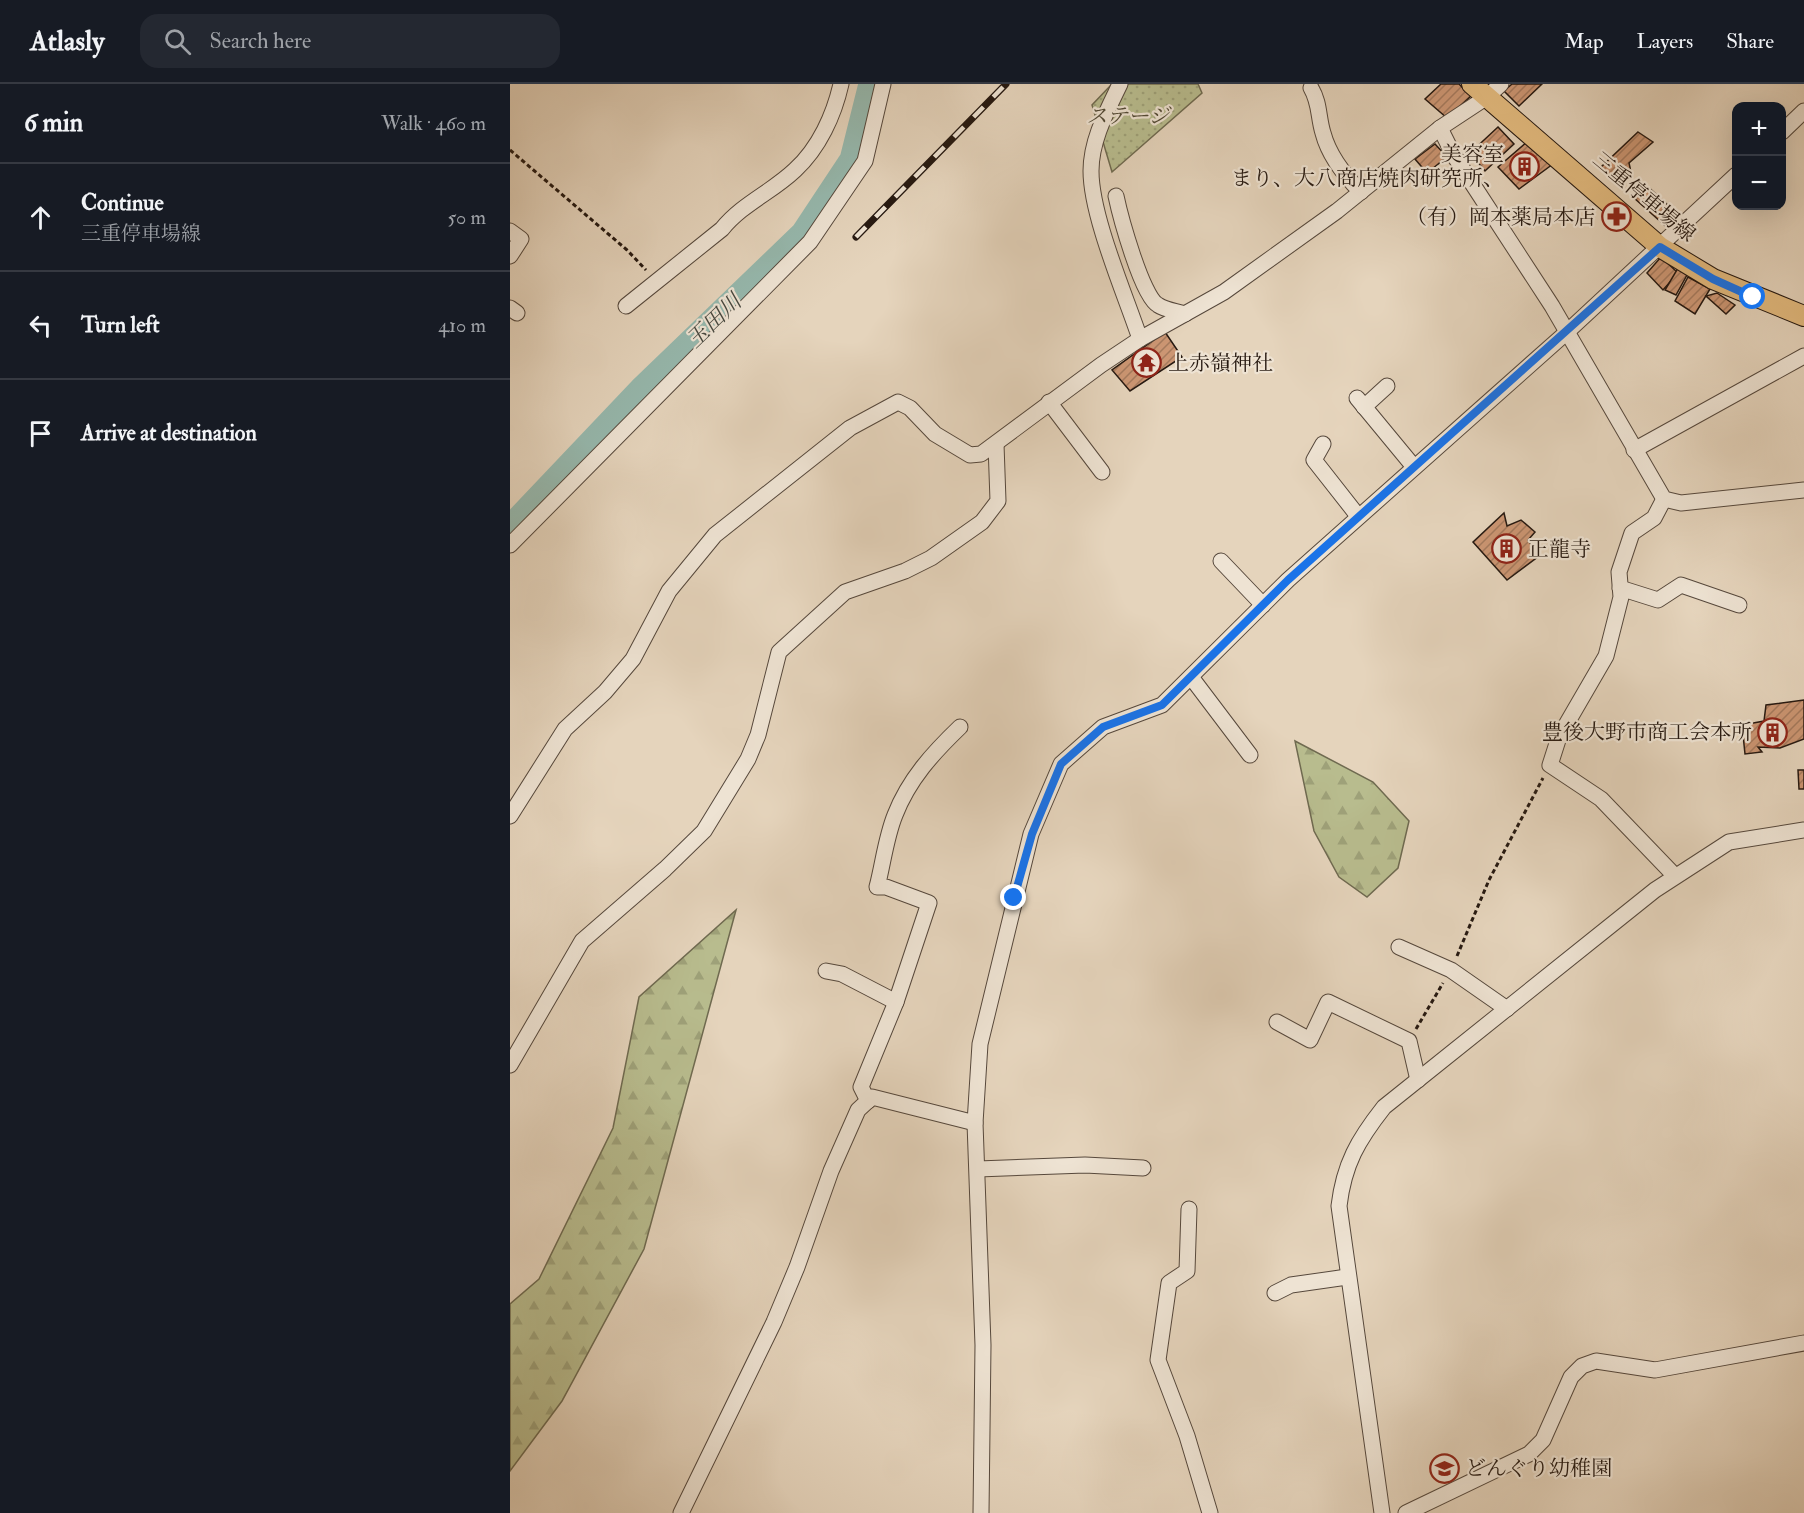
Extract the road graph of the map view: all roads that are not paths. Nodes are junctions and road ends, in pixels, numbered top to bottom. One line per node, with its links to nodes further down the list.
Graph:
1 (841, 84): 15 (street)
2 (883, 84): 31 (street)
3 (1120, 84): 19 (street)
4 (1311, 88): 10 (street)
5 (1486, 88): 7 (street); 13 (main road, 三重停車場線)
6 (1804, 111): 8 (street)
7 (1440, 128): 10 (street); 18 (street)
8 (1786, 128)
9 (1732, 180): 13 (street)
10 (1361, 192): 16 (street)
11 (1116, 196): 16 (street)
12 (510, 231): 14 (street)
13 (1660, 247): 17 (main road, 三重停車場線); 18 (street)
14 (510, 256)
15 (626, 306)
16 (1185, 314): 19 (street)
17 (1804, 316)
18 (1567, 332): 25 (street); 26 (street)
19 (1140, 339): 22 (street)
20 (1804, 356): 25 (street)
21 (1387, 386): 26 (street)
22 (1049, 402): 23 (street); 27 (street)
23 (996, 444): 39 (street); 47 (street)
24 (1323, 444): 30 (street)
25 (1634, 450): 29 (street)
26 (1414, 467): 30 (street)
27 (1102, 472)
28 (1804, 490): 29 (street)
29 (1664, 499): 33 (street)
30 (1358, 516): 34 (street)
31 (510, 545)
32 (1221, 561): 34 (street)
33 (1620, 588): 35 (street); 41 (street)
34 (1263, 605): 36 (street)
35 (1739, 605)
36 (1191, 677): 38 (street); 50 (street)
37 (960, 727): 44 (street)
38 (1250, 755)
39 (510, 816)
40 (1804, 830): 41 (street)
41 (1675, 876): 45 (street)
42 (1400, 947): 45 (street)
43 (826, 971): 44 (street)
44 (896, 1002): 49 (street)
45 (1507, 1009): 48 (street)
46 (1277, 1022): 48 (street)
47 (510, 1065)
48 (1418, 1080): 54 (street)
49 (868, 1101): 50 (street); 57 (street)
50 (975, 1123): 52 (street)
51 (1143, 1168): 52 (street)
52 (978, 1169): 58 (street)
53 (1189, 1209): 59 (street)
54 (1347, 1277): 55 (street); 60 (street)
55 (1275, 1293)
56 (1804, 1343): 61 (street)
57 (681, 1513)
58 (981, 1513)
59 (1210, 1513)
60 (1382, 1513)
61 (1406, 1513)

